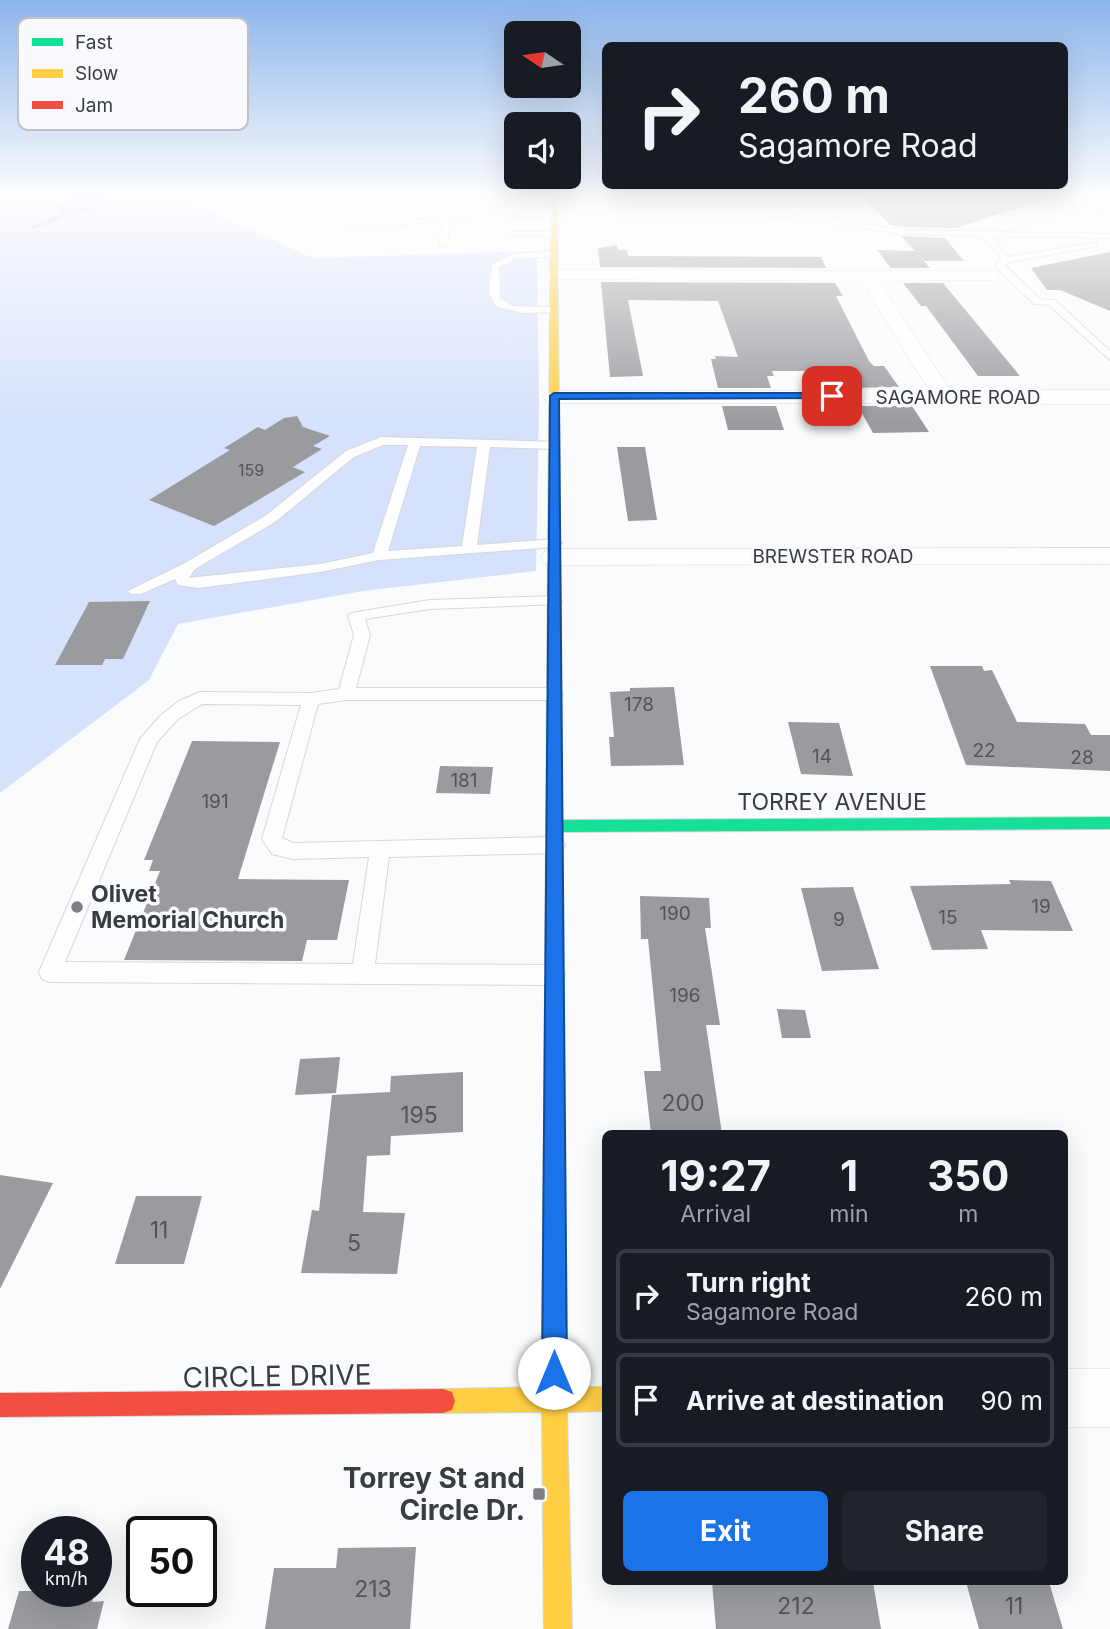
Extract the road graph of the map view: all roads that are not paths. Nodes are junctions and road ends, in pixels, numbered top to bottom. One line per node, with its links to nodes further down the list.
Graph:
1 (495, 271): 7 (lane)
2 (554, 271): 4 (main road)
3 (1005, 271): 8 (lane)
4 (554, 275): 5 (street); 7 (main road)
5 (867, 276): 6 (street); 10 (street)
6 (991, 276)
7 (554, 310): 9 (main road)
8 (1110, 357)
9 (554, 396): 10 (street, SAGAMORE ROAD); 14 (main road)
10 (943, 396): 11 (street, SAGAMORE ROAD)
11 (1110, 397)
12 (415, 442): 13 (lane); 17 (lane); 19 (lane)
13 (484, 444): 14 (lane); 15 (lane)
14 (555, 445): 16 (main road)
15 (469, 548): 16 (lane); 17 (lane)
16 (555, 550): 18 (street, BREWSTER ROAD); 21 (main road)
17 (379, 556): 19 (lane)
18 (1110, 556)
19 (190, 566): 20 (lane)
20 (136, 591)
21 (554, 601): 22 (lane); 23 (main road)
22 (346, 694): 23 (lane); 24 (lane)
23 (555, 694): 26 (main road)
24 (311, 699): 27 (lane); 28 (lane)
25 (1110, 824): 26 (main road, TORREY AVENUE)
26 (554, 835): 27 (lane); 29 (main road)
27 (380, 849): 28 (lane)
28 (362, 975): 29 (lane)
29 (554, 975): 32 (main road)
30 (1068, 1398): 31 (street)
31 (1110, 1398)
32 (554, 1399): 33 (main road, CIRCLE DRIVE); 34 (main road, CIRCLE DRIVE); 35 (main road)
33 (602, 1399)
34 (0, 1405)
35 (558, 1629)

